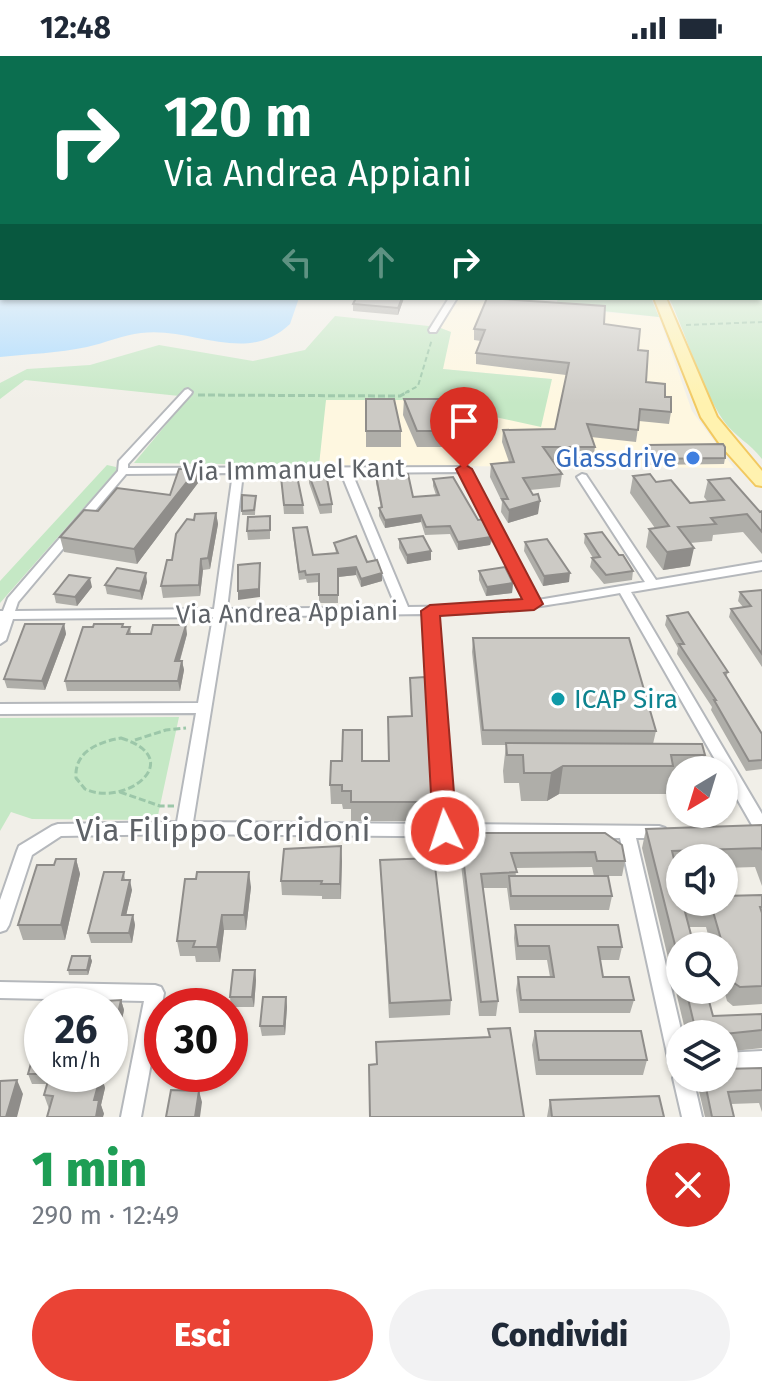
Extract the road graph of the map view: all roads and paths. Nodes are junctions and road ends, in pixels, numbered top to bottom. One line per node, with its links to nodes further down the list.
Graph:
1 (450, 304): 5 (street)
2 (662, 304): 4 (main road)
3 (762, 322): 4 (path)
4 (672, 326): 11 (main road)
5 (433, 330): 6 (path)
6 (187, 394): 8 (street)
7 (345, 469): 9 (street, Via Immanuel Kant); 15 (street, Via Immanuel Kant); 17 (street)
8 (123, 471): 9 (street, Via Immanuel Kant); 19 (street)
9 (238, 471): 18 (street)
10 (582, 477): 13 (street)
11 (762, 481)
12 (762, 566): 13 (street, Via Andrea Appiani)
13 (653, 585): 14 (street, Via Andrea Appiani)
14 (623, 589): 15 (street, Via Andrea Appiani); 28 (street)
15 (534, 604): 16 (street, Via Andrea Appiani)
16 (430, 611): 17 (street, Via Andrea Appiani); 29 (street)
17 (404, 612): 18 (street, Via Andrea Appiani)
18 (220, 614): 19 (street, Via Andrea Appiani); 21 (street)
19 (5, 615): 20 (street)
20 (0, 640)
21 (204, 708): 22 (street); 23 (street)
22 (0, 709)
23 (200, 729): 24 (path); 26 (street)
24 (135, 740): 25 (path); 25 (path)
25 (120, 792): 26 (path)
26 (188, 806): 27 (street)
27 (184, 828): 29 (street, Via Filippo Corridoni); 32 (street, Via Filippo Corridoni)
28 (757, 829)
29 (445, 831): 30 (street, Via Filippo Corridoni)
30 (627, 832): 31 (street, Via Filippo Corridoni); 34 (street)
31 (672, 832)
32 (0, 925)
33 (0, 990): 38 (street)
34 (670, 1020)
35 (762, 1060): 36 (street)
36 (738, 1061)
37 (686, 1092): 39 (street)
38 (131, 1117)
39 (692, 1117)

